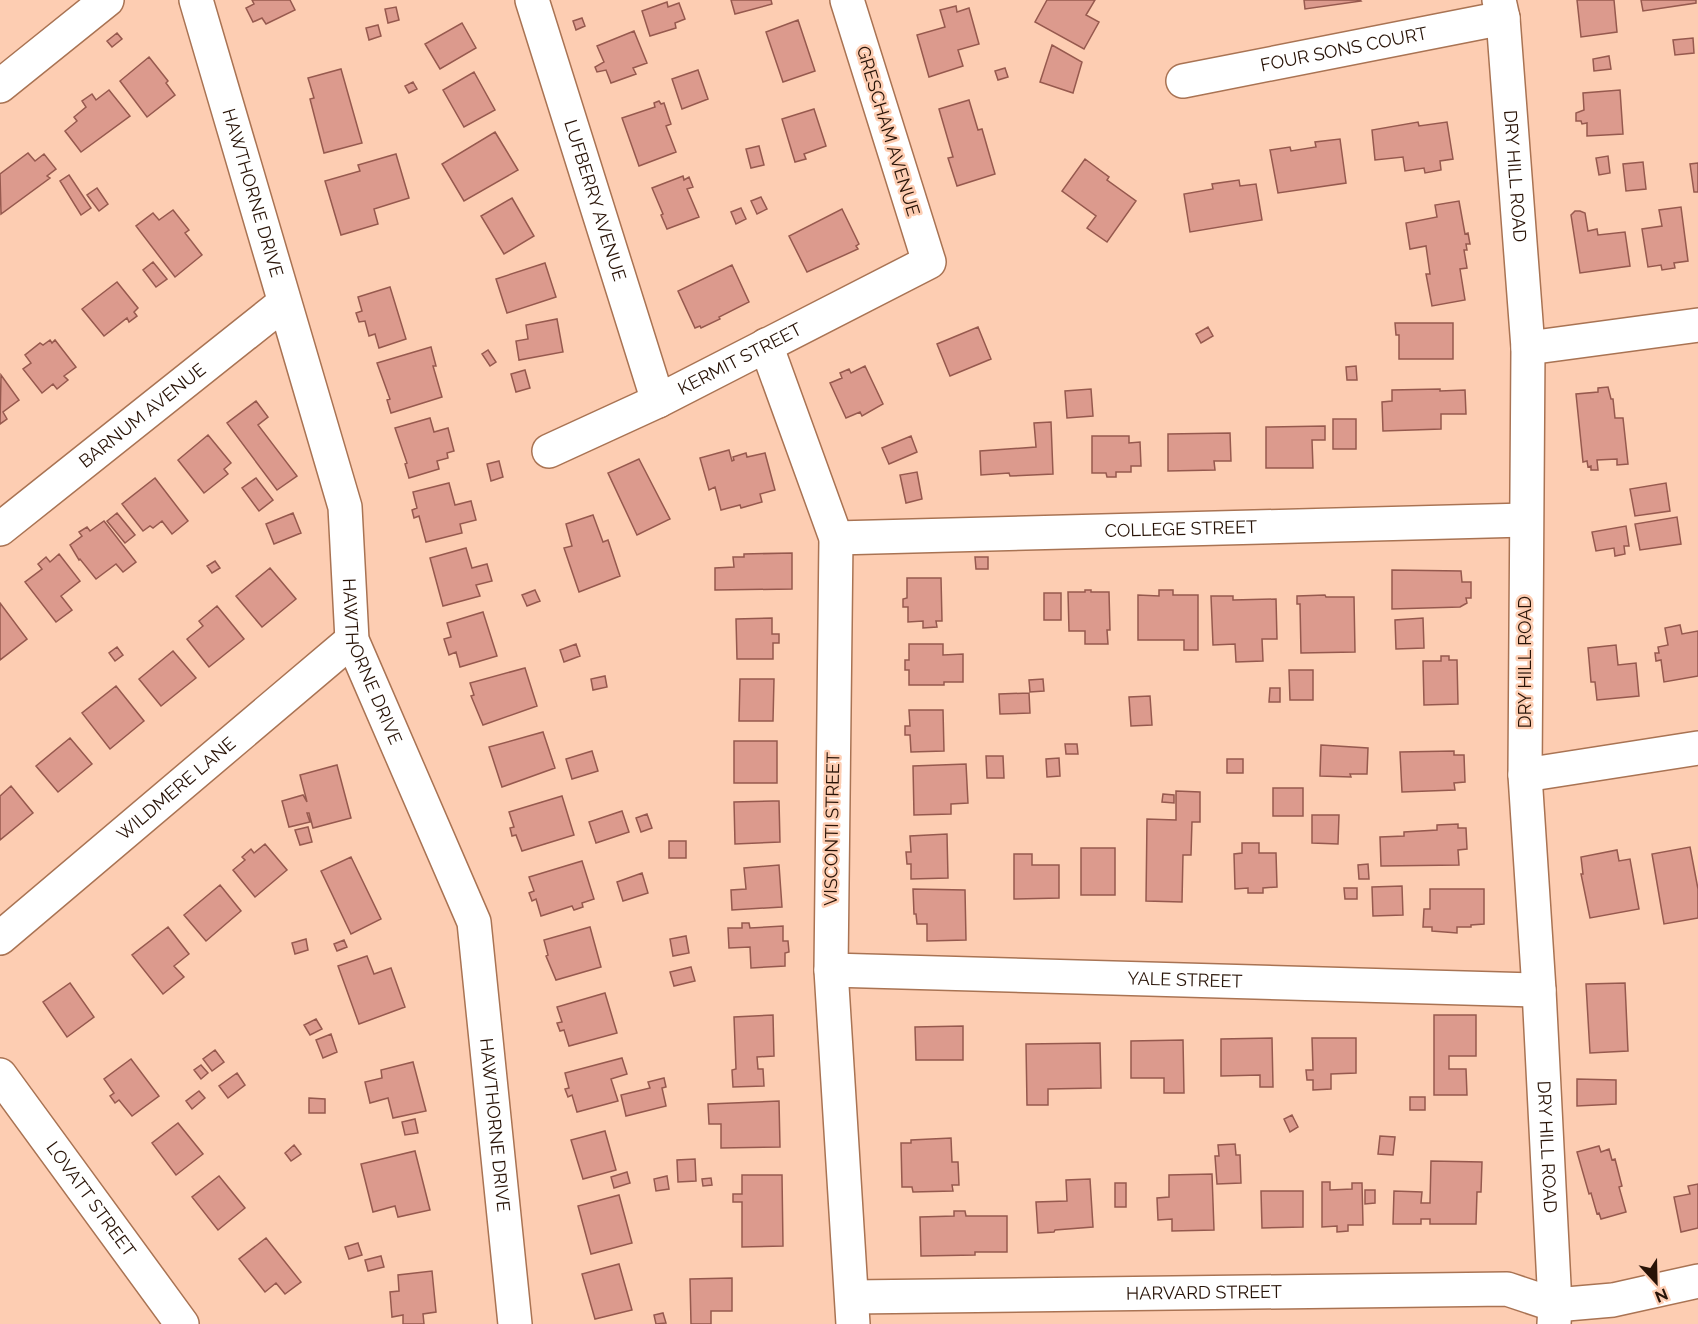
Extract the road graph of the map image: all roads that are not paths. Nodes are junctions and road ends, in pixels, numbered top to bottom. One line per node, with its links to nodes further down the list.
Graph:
1 (107, 0): 7 (street)
2 (196, 0): 9 (street, HAWTHORNE DRIVE)
3 (532, 0): 13 (street, LUFBERRY AVENUE)
4 (847, 0): 8 (street, GRESCHAM AVENUE)
5 (1501, 9): 6 (street, FOUR SONS COURT); 12 (street, DRY HILL ROAD)
6 (1183, 81)
7 (0, 86)
8 (929, 262): 11 (street, KERMIT STREET)
9 (284, 303): 16 (street, BARNUM AVENUE); 18 (street, HAWTHORNE DRIVE)
10 (1698, 325): 12 (street)
11 (766, 345): 13 (street, KERMIT STREET); 17 (street, VISCONTI STREET)
12 (1528, 348): 15 (street, DRY HILL ROAD)
13 (658, 401): 14 (street, KERMIT STREET)
14 (549, 451)
15 (1526, 520): 17 (street, COLLEGE STREET); 20 (street, DRY HILL ROAD)
16 (0, 529)
17 (836, 538): 22 (street, VISCONTI STREET)
18 (351, 640): 21 (street, WILDMERE LANE); 29 (street, HAWTHORNE DRIVE)
19 (1698, 748): 20 (street)
20 (1525, 775): 23 (street, DRY HILL ROAD)
21 (0, 938)
22 (831, 970): 23 (street, YALE STREET); 26 (street, VISCONTI STREET)
23 (1539, 990): 27 (street, DRY HILL ROAD)
24 (0, 1075): 28 (street, LOVATT STREET)
25 (1698, 1281): 27 (street)
26 (852, 1311): 27 (street, HARVARD STREET)
27 (1554, 1315)
28 (182, 1324)
29 (515, 1324)

